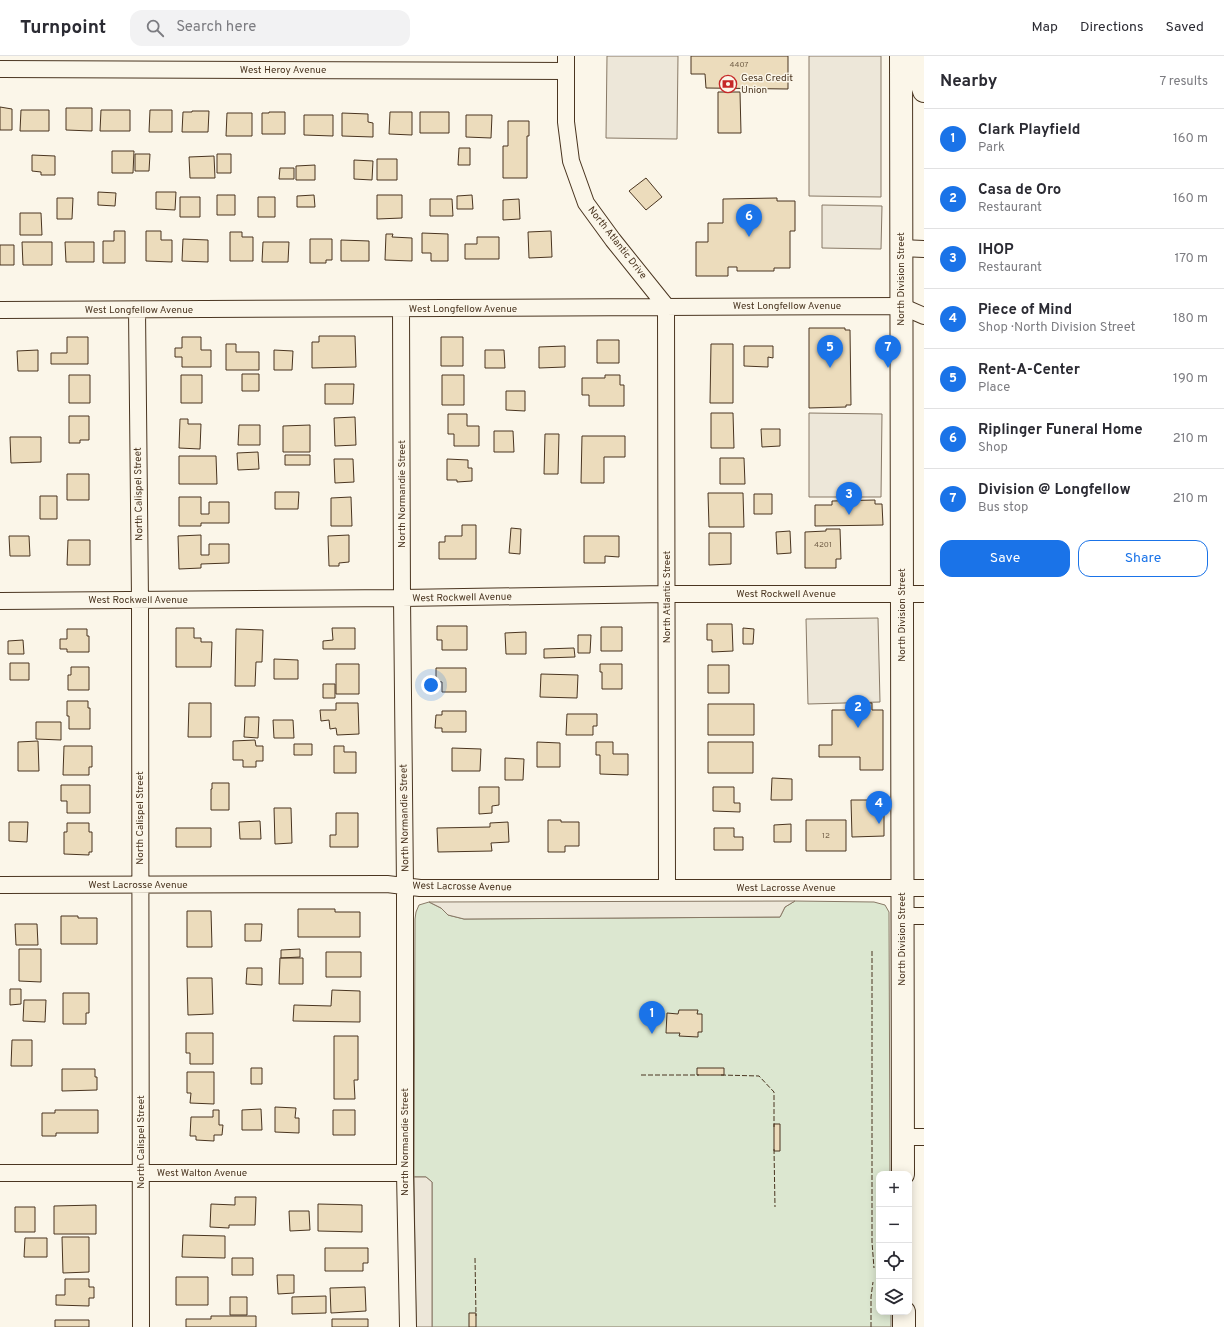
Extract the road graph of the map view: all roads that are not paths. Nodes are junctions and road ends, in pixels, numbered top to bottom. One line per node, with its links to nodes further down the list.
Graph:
1 (901, 56): 8 (main road, North Division Street)
2 (919, 56): 7 (main road)
3 (91, 63): 4 (street, West Heroy Avenue); 6 (street, West Heroy Avenue)
4 (339, 63): 5 (street, West Heroy Avenue)
5 (566, 64): 10 (street, North Atlantic Drive)
6 (0, 69)
7 (924, 91)
8 (901, 248): 9 (street); 11 (main road, North Division Street)
9 (924, 249)
10 (666, 306): 11 (street, West Longfellow Avenue); 12 (street, West Longfellow Avenue); 16 (street, North Atlantic Street)
11 (901, 306): 15 (street, West Longfellow Avenue); 17 (main road, North Division Street)
12 (401, 309): 14 (street, West Longfellow Avenue); 19 (street, North Normandie Street)
13 (0, 310): 14 (street, West Longfellow Avenue)
14 (137, 310): 20 (street, North Calispel Street)
15 (924, 316)
16 (667, 594): 17 (street, West Rockwell Avenue); 19 (street, West Rockwell Avenue); 25 (street, North Atlantic Street)
17 (902, 594): 18 (street, West Rockwell Avenue); 26 (main road, North Division Street)
18 (924, 594)
19 (402, 598): 20 (street, West Rockwell Avenue); 24 (street, North Normandie Street)
20 (140, 600): 21 (street, West Rockwell Avenue); 22 (street, North Calispel Street)
21 (0, 601)
22 (140, 884): 23 (street, West Lacrosse Avenue); 24 (street, West Lacrosse Avenue); 33 (street, North Calispel Street)
23 (0, 885)
24 (405, 886): 25 (street, West Lacrosse Avenue); 34 (street, North Normandie Street)
25 (667, 888): 26 (street, West Lacrosse Avenue)
26 (902, 888): 27 (street, West Lacrosse Avenue); 28 (main road, North Division Street)
27 (924, 888)
28 (902, 916): 29 (street); 30 (main road, North Division Street)
29 (924, 916)
30 (913, 1137): 31 (main road, North Division Street)
31 (904, 1171)
32 (0, 1173): 33 (street, West Walton Avenue)
33 (141, 1173): 34 (street, West Walton Avenue); 36 (street, North Calispel Street)
34 (405, 1173): 37 (street, North Normandie Street)
35 (904, 1315): 38 (main road)
36 (141, 1327)
37 (408, 1327)
38 (904, 1327)

